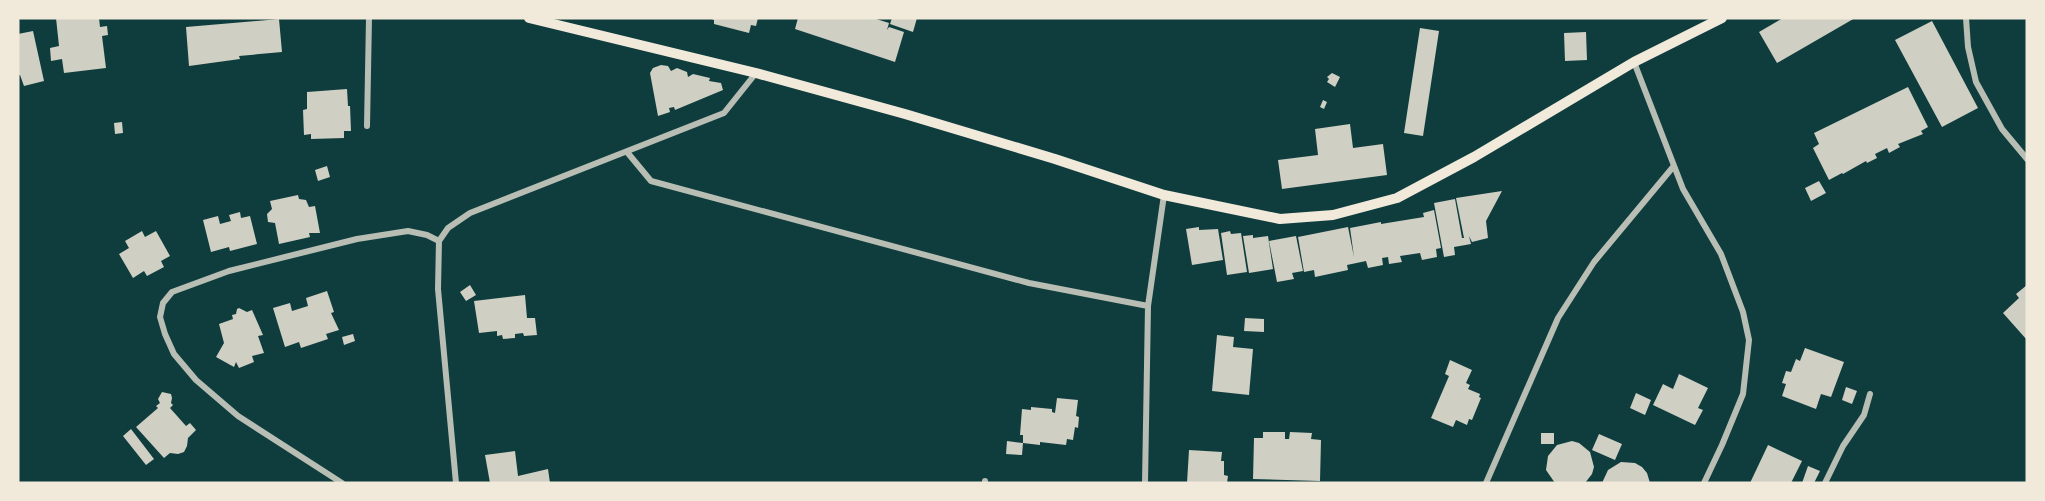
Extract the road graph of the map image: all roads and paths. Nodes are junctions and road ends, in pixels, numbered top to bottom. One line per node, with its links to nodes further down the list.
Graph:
1 (369, 18): 7 (street)
2 (529, 18): 6 (main road)
3 (1722, 18): 5 (main road)
4 (1966, 18): 9 (street)
5 (1634, 62): 10 (street); 11 (main road)
6 (756, 73): 8 (street); 11 (main road)
7 (367, 126)
8 (627, 152): 12 (street); 13 (street)
9 (2027, 159)
10 (1673, 168): 18 (street); 19 (street)
11 (1164, 195): 13 (street)
12 (439, 241): 15 (street); 16 (street)
13 (1148, 306): 17 (street)
14 (1870, 394): 20 (street)
15 (342, 483)
16 (456, 483)
17 (1145, 483)
18 (1486, 483)
19 (1704, 483)
20 (1824, 483)

